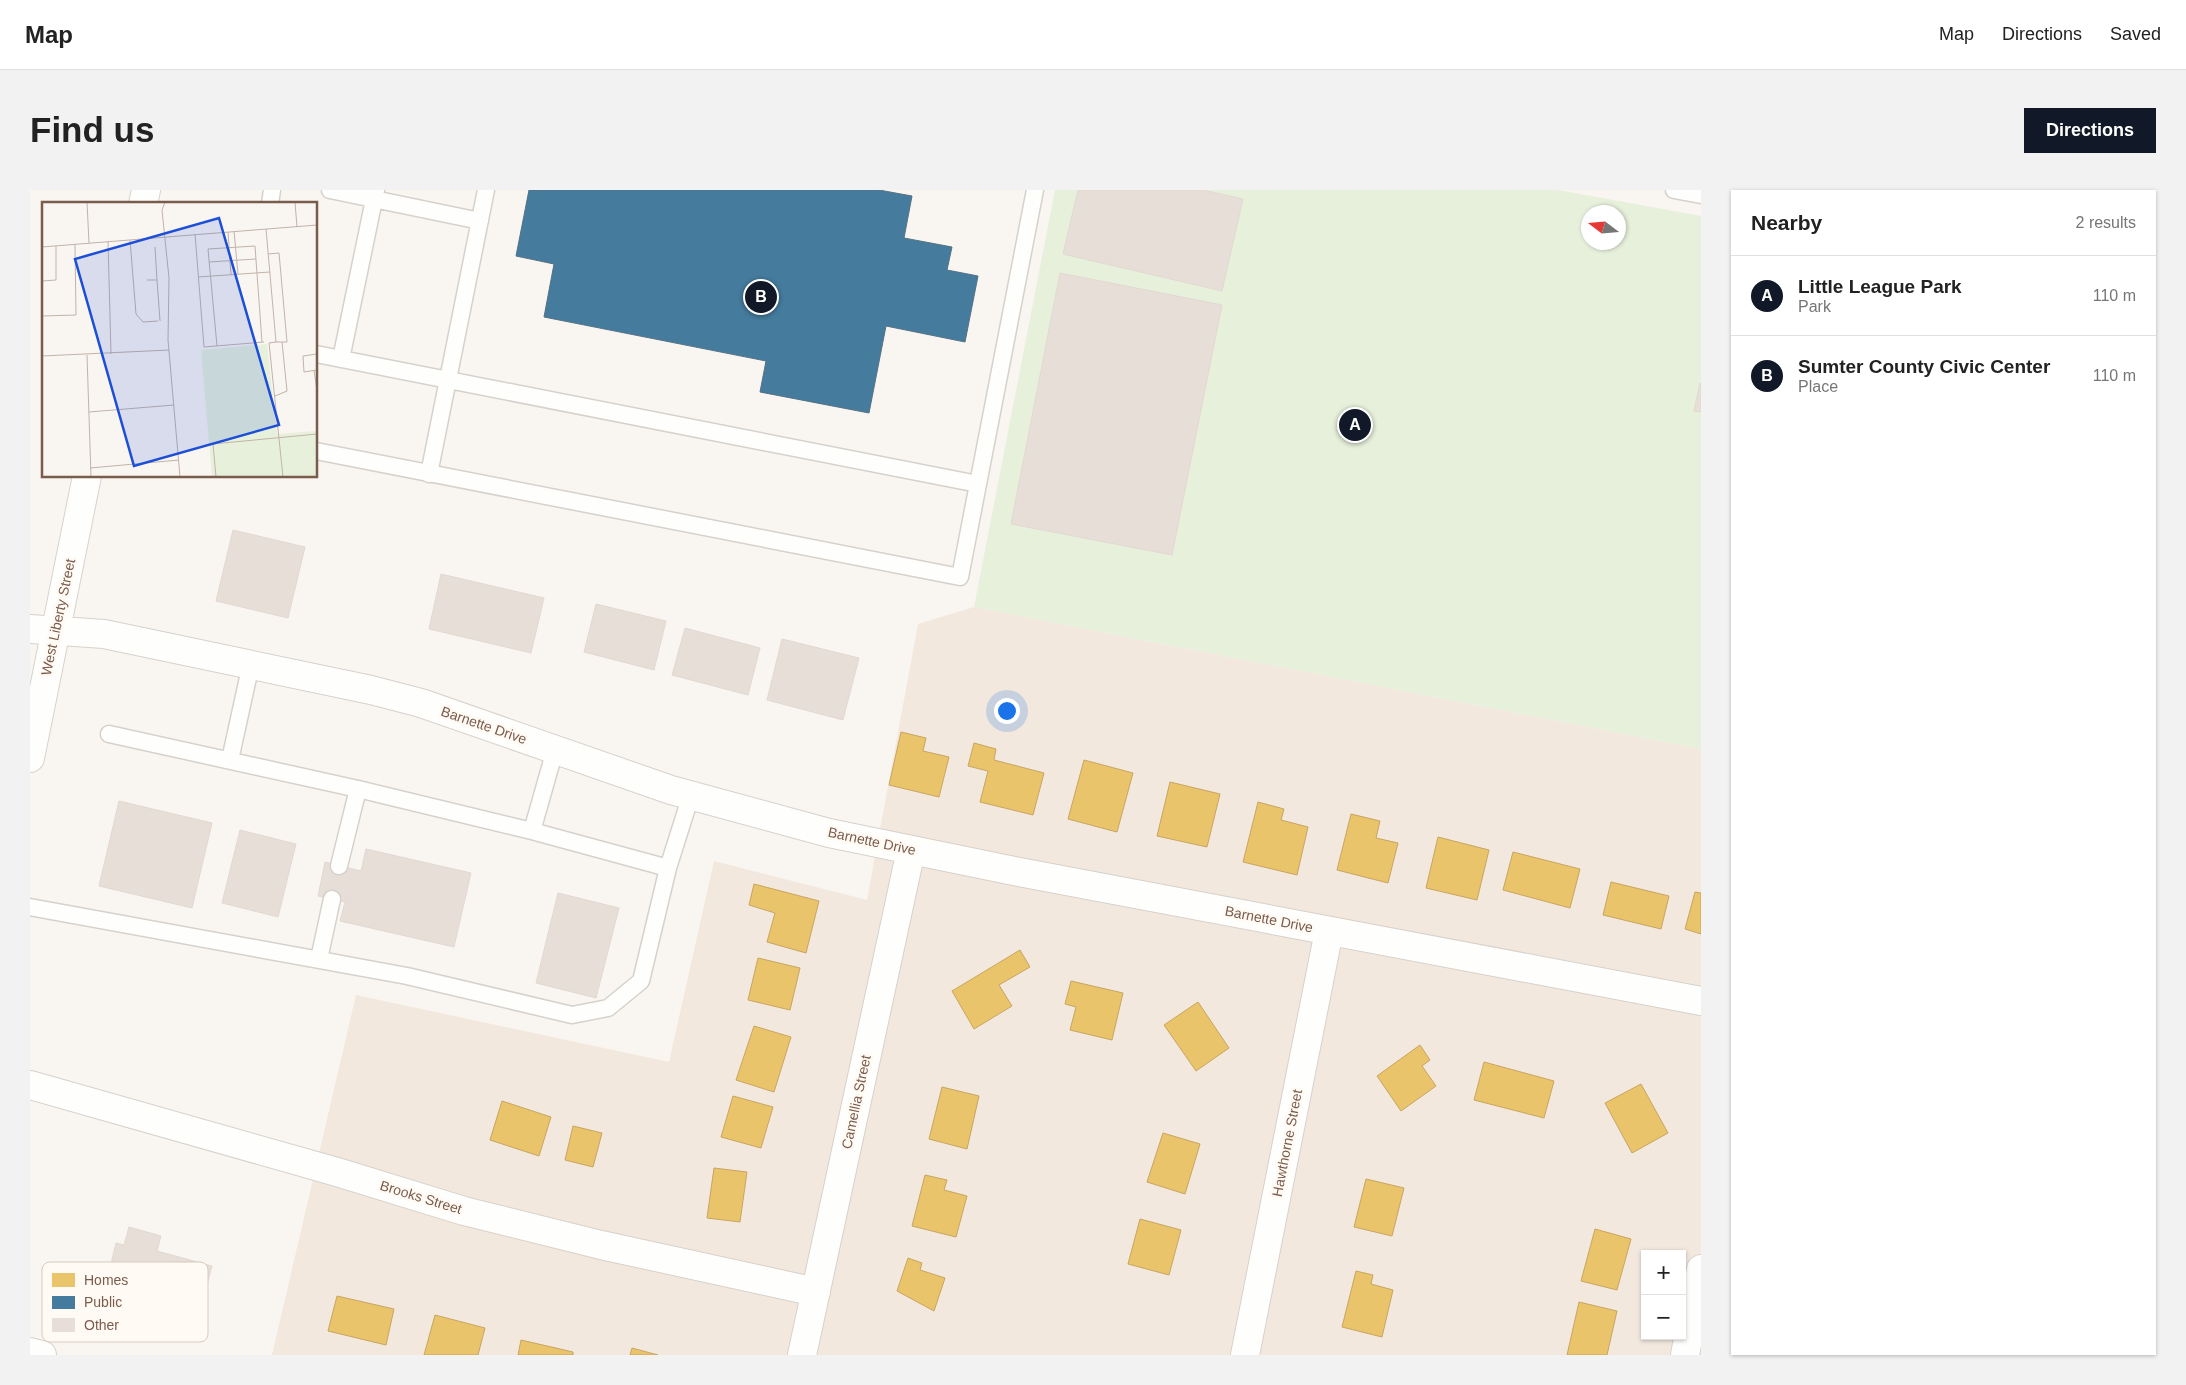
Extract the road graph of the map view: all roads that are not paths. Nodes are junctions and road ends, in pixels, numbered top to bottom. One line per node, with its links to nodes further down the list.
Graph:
1 (330, 190): 5 (lane)
2 (486, 190): 7 (lane)
3 (1035, 190): 14 (lane)
4 (1674, 190): 6 (lane)
5 (375, 195): 7 (lane); 9 (lane)
6 (1701, 195)
7 (480, 221): 10 (lane)
8 (318, 354): 9 (lane)
9 (341, 359): 10 (lane)
10 (449, 380): 12 (lane); 14 (lane)
11 (318, 451): 12 (lane)
12 (429, 474): 14 (lane)
13 (86, 478): 15 (street, West Liberty Street)
14 (978, 484)
15 (43, 630): 16 (street, Barnette Drive); 19 (street, West Liberty Street)
16 (251, 664): 18 (street, Barnette Drive); 20 (lane)
17 (109, 734): 20 (lane)
18 (555, 750): 22 (street, Barnette Drive); 23 (lane)
19 (30, 758)
20 (230, 760): 21 (lane)
21 (358, 788): 23 (lane); 25 (lane)
22 (691, 795): 24 (street, Barnette Drive); 26 (lane)
23 (532, 831): 26 (lane)
24 (911, 850): 29 (street, Barnette Drive); 34 (street, Camellia Street)
25 (339, 866)
26 (668, 868): 30 (lane)
27 (332, 899): 30 (lane)
28 (30, 907): 30 (lane)
29 (1330, 931): 31 (street, Barnette Drive); 38 (street, Hawthorne Street)
30 (319, 959)
31 (1701, 1001)
32 (30, 1085): 34 (street, Brooks Street)
33 (1701, 1269): 39 (street)
34 (816, 1292): 37 (street, Camellia Street)
35 (30, 1352): 36 (street)
36 (42, 1355)
37 (802, 1355)
38 (1245, 1355)
39 (1685, 1355)

